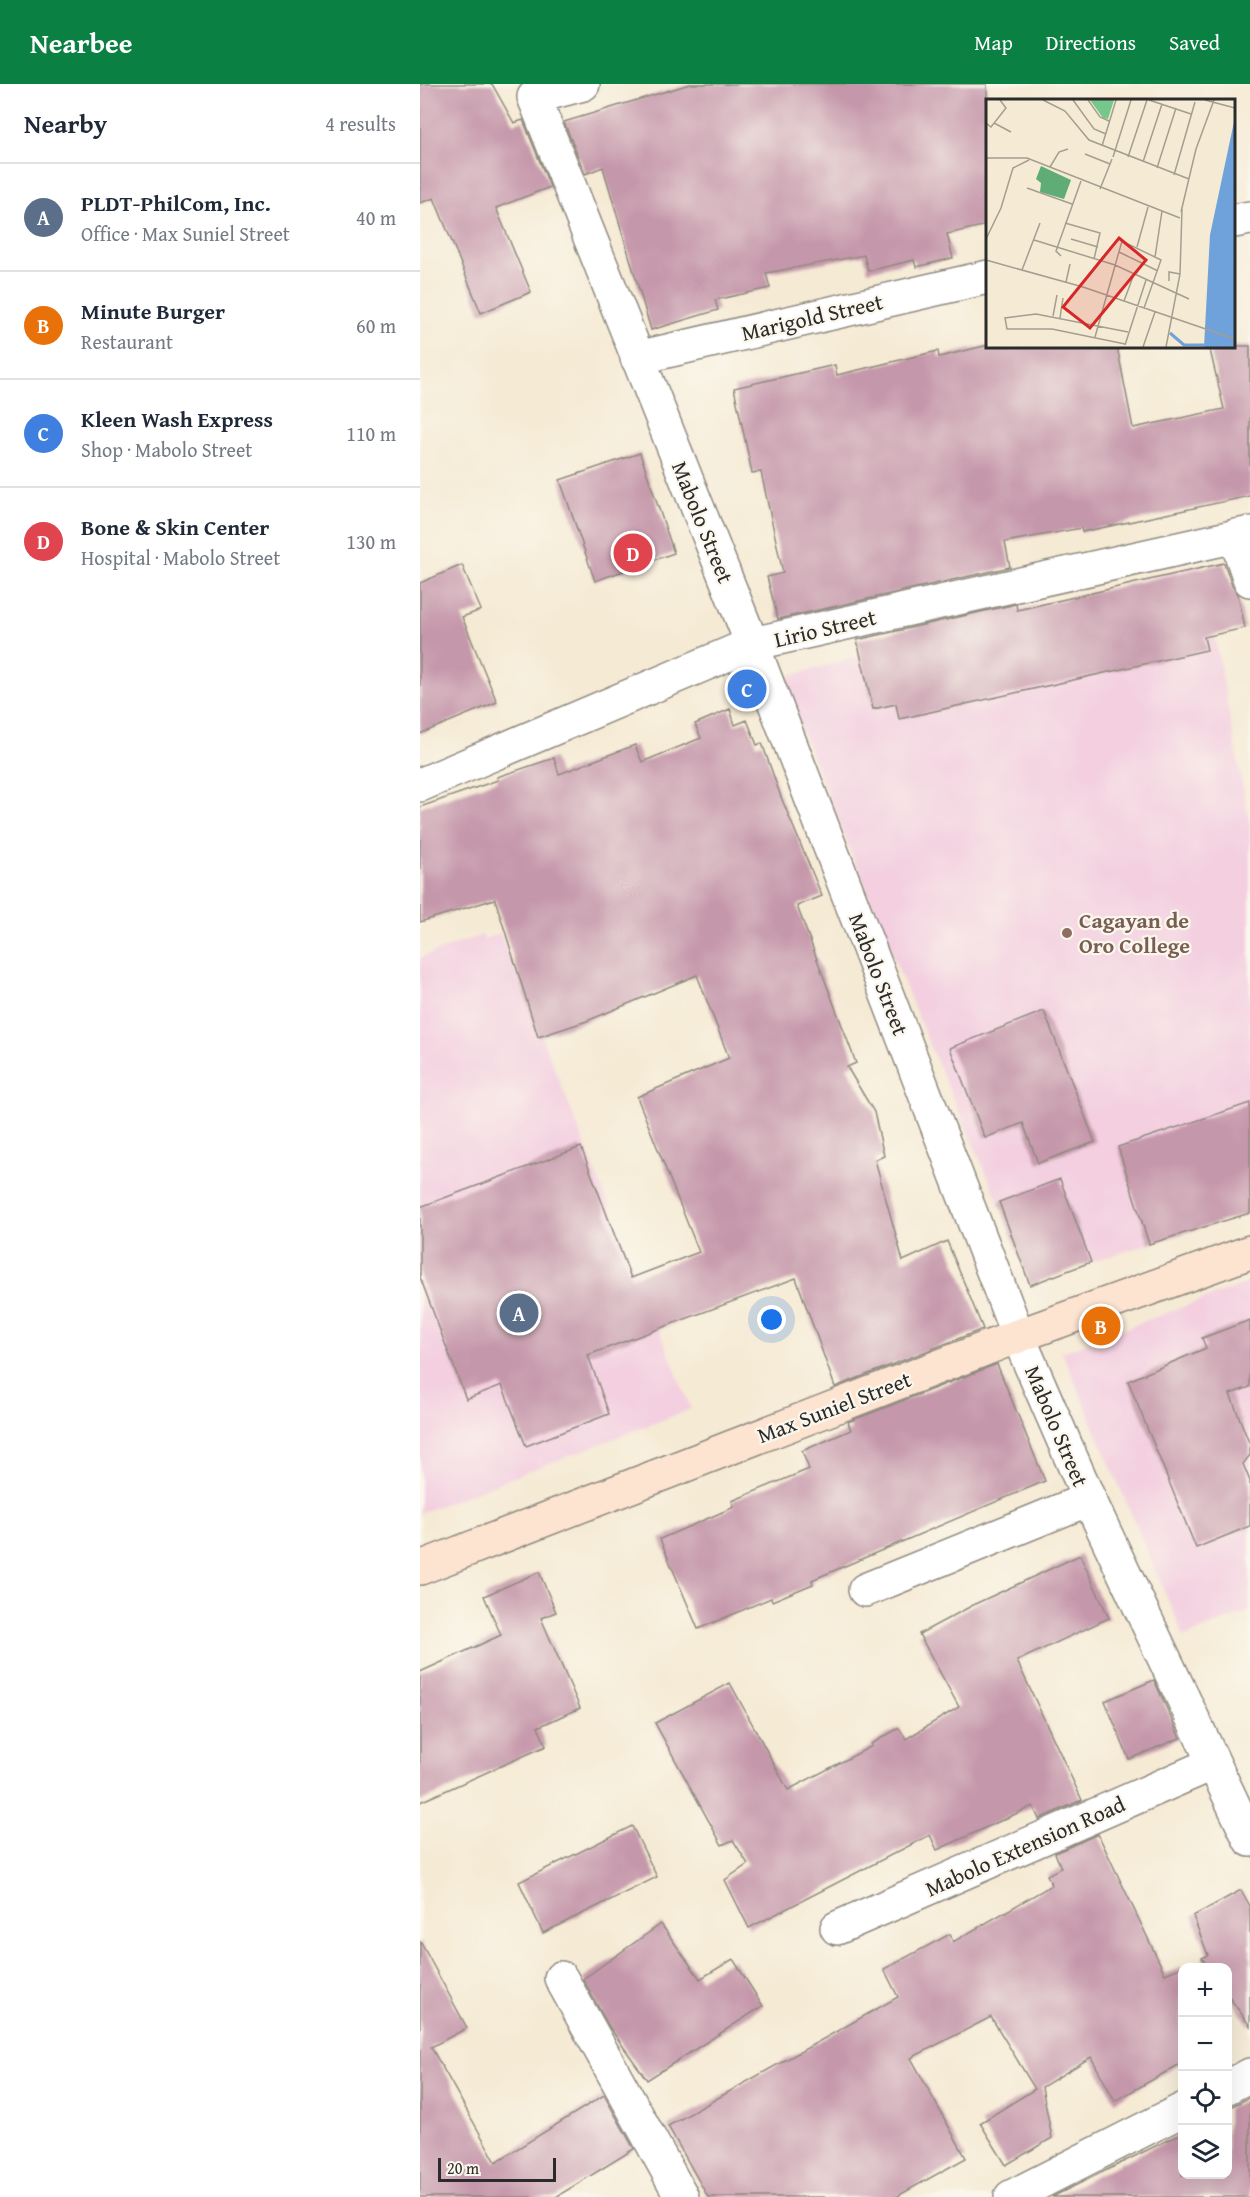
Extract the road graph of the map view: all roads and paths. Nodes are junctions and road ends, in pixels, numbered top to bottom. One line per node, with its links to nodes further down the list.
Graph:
1 (583, 84): 5 (street, Mabolo Street)
2 (1250, 218): 3 (street)
3 (1235, 221)
4 (986, 278): 5 (street, Marigold Street)
5 (637, 357): 8 (street, Mabolo Street)
6 (1243, 535): 7 (street); 8 (street, Lirio Street)
7 (1250, 580)
8 (752, 644): 9 (street, Lirio Street); 11 (street, Mabolo Street)
9 (420, 784)
10 (1250, 1252): 11 (main road, Max Suniel Street)
11 (1018, 1336): 12 (street, Mabolo Street); 13 (main road, Max Suniel Street)
12 (1089, 1499): 14 (street); 15 (street, Mabolo Street)
13 (420, 1568)
14 (865, 1590)
15 (1212, 1764): 16 (street, Mabolo Street); 17 (street, Mabolo Extension Road)
16 (1250, 1840)
17 (837, 1928)
18 (561, 1978): 22 (street)
19 (1250, 2075): 20 (street)
20 (1232, 2084)
21 (1178, 2112): 23 (street)
22 (682, 2197)
23 (1011, 2197)

